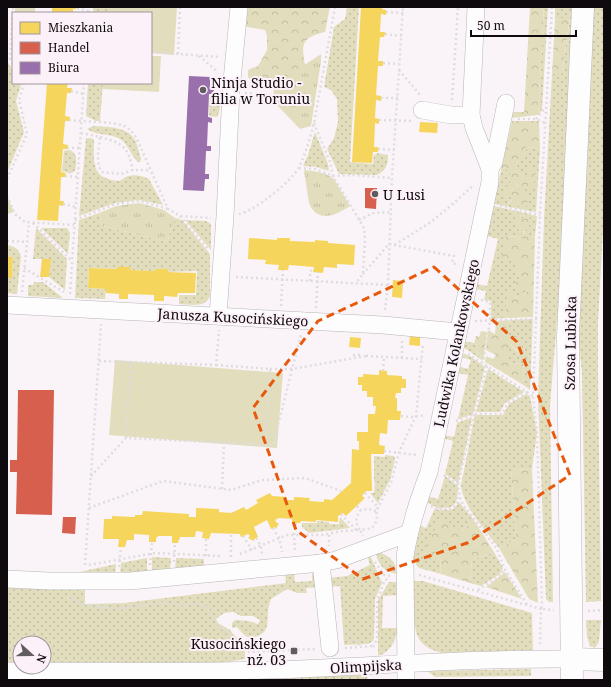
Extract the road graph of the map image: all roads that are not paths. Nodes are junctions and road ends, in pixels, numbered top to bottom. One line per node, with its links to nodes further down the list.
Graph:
1 (240, 7): 9 (street)
2 (476, 7): 6 (street, Ludwika Kolankowskiego)
3 (583, 7): 16 (main road, Szosa Lubicka)
4 (422, 110): 6 (street)
5 (505, 111): 7 (street)
6 (471, 115): 7 (street, Ludwika Kolankowskiego)
7 (490, 169): 10 (street, Ludwika Kolankowskiego)
8 (14, 301): 9 (street, Janusza Kusocińskiego)
9 (219, 316): 10 (street, Janusza Kusocińskiego)
10 (459, 327): 11 (street, Ludwika Kolankowskiego)
11 (409, 533): 12 (street); 18 (street, Ludwika Kolankowskiego)
12 (320, 563): 13 (street); 14 (street)
13 (7, 579)
14 (330, 648)
15 (604, 660): 16 (main road, Olimpijska)
16 (572, 670): 18 (street, Olimpijska)
17 (7, 671): 18 (street, Olimpijska)
18 (406, 672)

